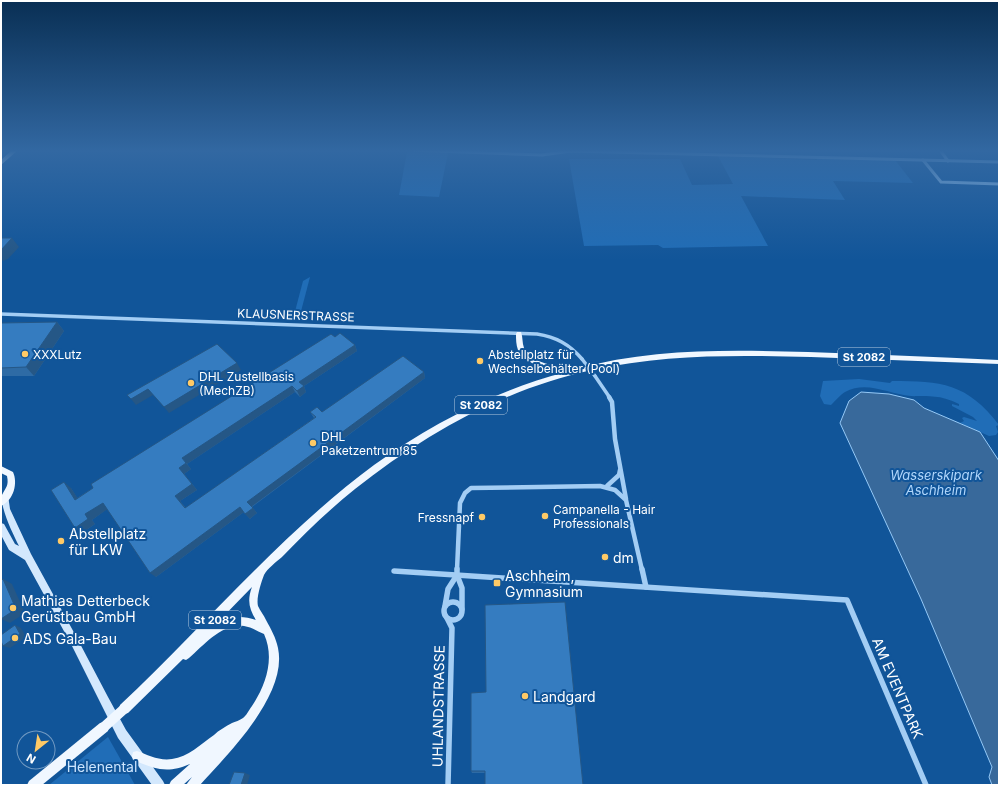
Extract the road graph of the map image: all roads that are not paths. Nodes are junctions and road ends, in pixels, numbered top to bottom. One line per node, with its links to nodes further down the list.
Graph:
1 (1, 314): 2 (street, KLAUSNERSTRASSE)
2 (519, 334): 3 (main road); 6 (street, KLAUSNERSTRASSE, bridge)
3 (615, 362): 4 (main road, St 2082); 13 (main road, St 2082)
4 (999, 362)
5 (1, 469): 8 (main road)
6 (620, 470): 7 (street); 9 (street)
7 (607, 486): 9 (street); 14 (street, UHLANDSTRASSE)
8 (3, 500): 11 (street)
9 (626, 500): 15 (street)
10 (1, 527): 11 (street)
11 (28, 557): 24 (street)
12 (394, 571): 14 (street)
13 (260, 574): 21 (main road); 22 (main road, St 2082)
14 (457, 575): 15 (street); 16 (street, UHLANDSTRASSE); 17 (street, UHLANDSTRASSE)
15 (646, 587): 30 (street, AM EVENTPARK)
16 (444, 608): 17 (street); 19 (street, UHLANDSTRASSE)
17 (462, 609): 18 (street, UHLANDSTRASSE)
18 (459, 617): 19 (street); 20 (street, UHLANDSTRASSE)
19 (447, 618): 20 (street, UHLANDSTRASSE)
20 (452, 628): 29 (street, UHLANDSTRASSE)
21 (267, 631): 22 (main road); 23 (main road)
22 (170, 665): 25 (main road, St 2082, bridge)
23 (244, 723): 24 (main road); 27 (main road); 28 (main road)
24 (137, 756): 26 (street)
25 (33, 785)
26 (159, 785)
27 (175, 785)
28 (192, 785)
29 (448, 785)
30 (926, 785)

